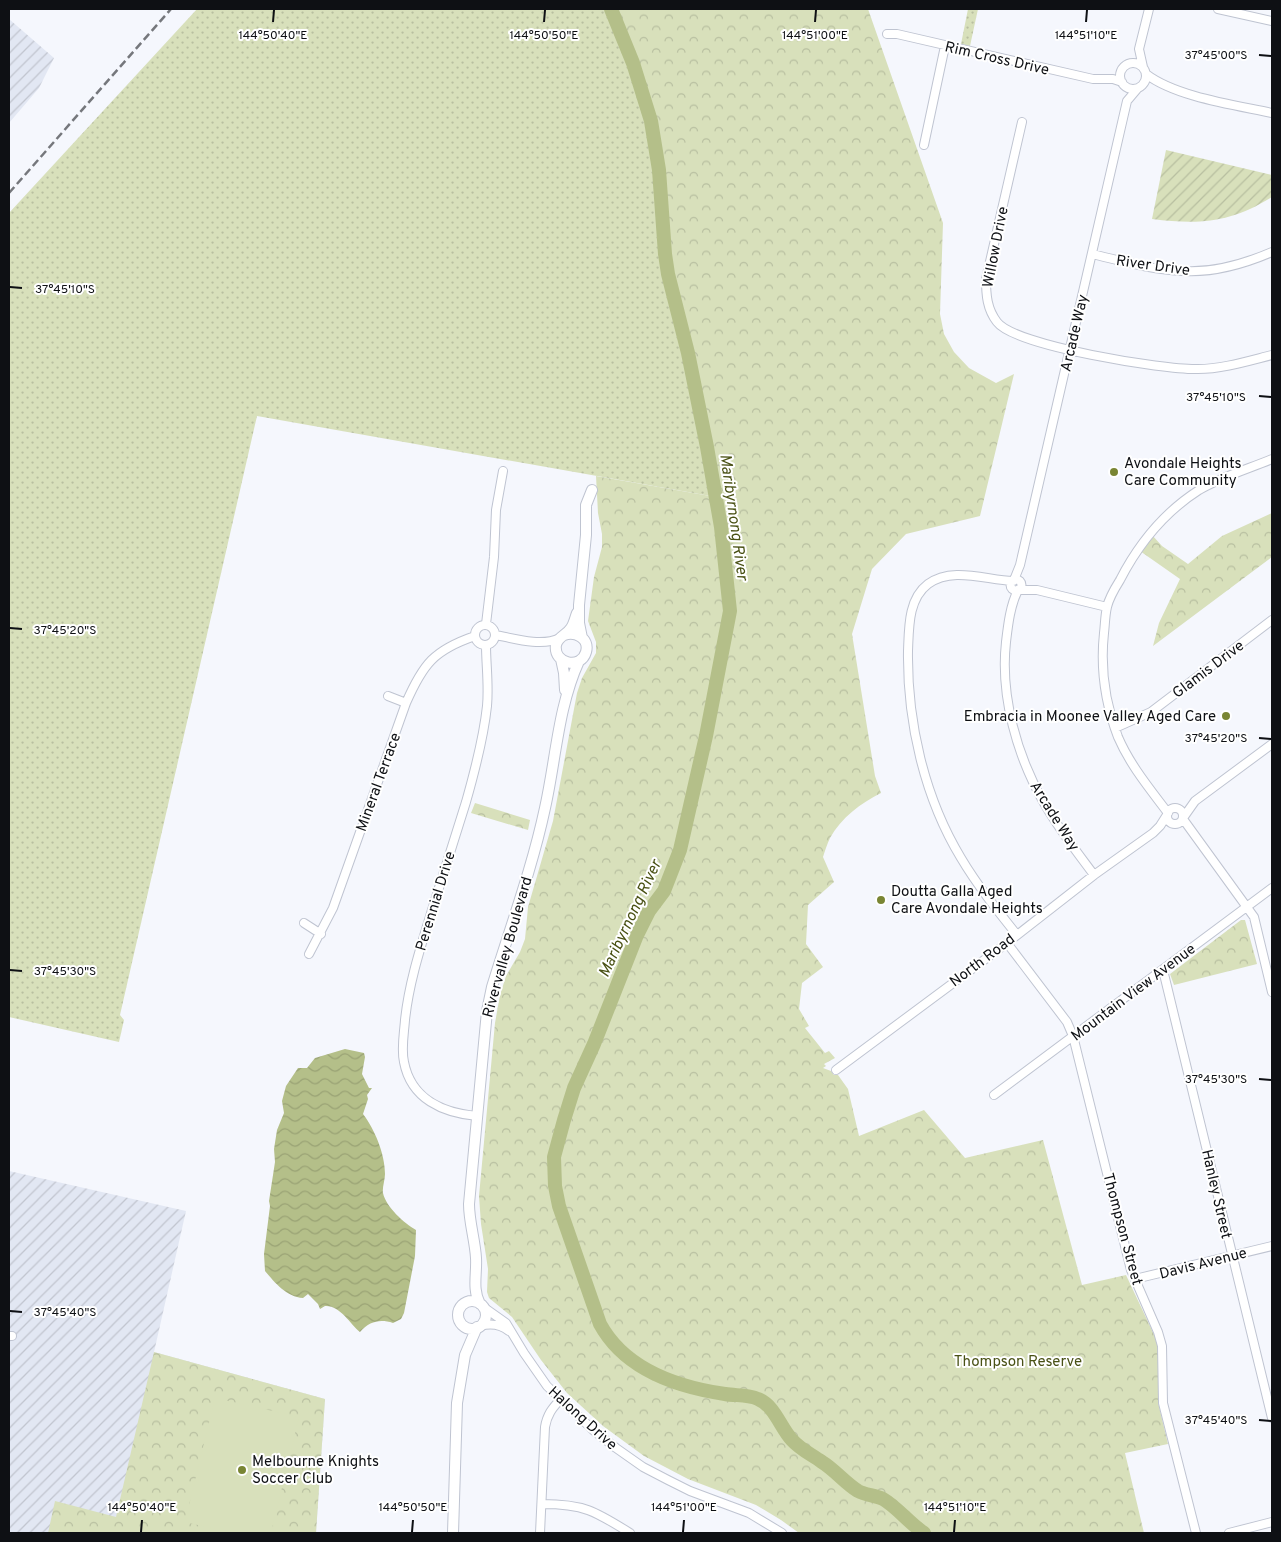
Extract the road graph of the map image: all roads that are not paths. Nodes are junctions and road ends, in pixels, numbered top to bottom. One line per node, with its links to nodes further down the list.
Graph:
1 (1149, 9): 6 (street)
2 (1218, 9): 3 (street)
3 (1272, 21)
4 (887, 34): 5 (street, Rim Cross Drive)
5 (945, 46): 9 (street, Rim Cross Drive); 16 (street)
6 (1139, 49): 7 (street); 8 (street)
7 (1125, 66): 8 (street); 9 (street); 10 (street)
8 (1144, 70): 11 (street); 12 (street)
9 (1107, 78): 10 (street, Rim Cross Drive)
10 (1124, 84): 11 (street); 13 (street, Arcade Way)
11 (1140, 86): 12 (street); 13 (street, Arcade Way)
12 (1166, 87): 14 (street)
13 (1127, 101): 18 (street, Arcade Way)
14 (1272, 113)
15 (1022, 122): 19 (street, Willow Drive)
16 (924, 145)
17 (1272, 252): 18 (street, River Drive)
18 (1092, 254): 19 (street, Arcade Way)
19 (1071, 349): 20 (street, Willow Drive); 24 (street, Arcade Way)
20 (1272, 355)
21 (1272, 459): 26 (street)
22 (503, 471): 28 (street)
23 (592, 490): 25 (street)
24 (1016, 585): 26 (street); 46 (street, Arcade Way); 51 (street)
25 (579, 605): 31 (street); 32 (street)
26 (1107, 606): 40 (street)
27 (1272, 620): 40 (street, Glamis Drive)
28 (486, 624): 29 (street); 30 (street)
29 (496, 635): 33 (street); 34 (street)
30 (475, 636): 34 (street); 38 (street, Mineral Terrace)
31 (562, 636): 32 (street); 33 (street); 35 (street)
32 (582, 638): 36 (street)
33 (525, 640): 35 (street)
34 (486, 645): 59 (street, Perennial Drive)
35 (559, 657): 36 (street); 39 (street, Rivervalley Boulevard)
36 (579, 661): 39 (street, Rivervalley Boulevard)
37 (388, 696): 38 (street)
38 (406, 703): 50 (street, Mineral Terrace)
39 (564, 703): 59 (street, Rivervalley Boulevard)
40 (1115, 728): 43 (street)
41 (1272, 744): 42 (street, North Road)
42 (1195, 801): 43 (street, North Road); 44 (street, North Road)
43 (1172, 815): 44 (street, North Road); 44 (street); 45 (street); 46 (street, North Road)
44 (1183, 818): 45 (street)
45 (1193, 835): 48 (street)
46 (1094, 875): 51 (street, North Road)
47 (1272, 888): 48 (street, Mountain View Avenue)
48 (1248, 907): 54 (street, Mountain View Avenue); 55 (street)
49 (304, 923): 50 (street)
50 (321, 934): 53 (street, Mineral Terrace)
51 (1017, 935): 52 (street, North Road)
52 (1007, 943): 56 (street, Thompson Street); 57 (street, North Road)
53 (309, 954)
54 (1163, 970): 56 (street, Mountain View Avenue); 61 (street, Hanley Street)
55 (1272, 992)
56 (1073, 1036): 58 (street, Mountain View Avenue); 62 (street, Thompson Street)
57 (836, 1070)
58 (994, 1096)
59 (476, 1116): 63 (street, Rivervalley Boulevard)
60 (1272, 1246): 61 (street, Davis Avenue)
61 (1232, 1256): 62 (street, Davis Avenue); 71 (street, Hanley Street)
62 (1135, 1279): 78 (street, Thompson Street)
63 (475, 1282): 64 (street, Rivervalley Boulevard); 65 (street, Rivervalley Boulevard)
64 (481, 1305): 65 (street); 67 (street); 68 (street, Halong Drive)
65 (461, 1306): 66 (street)
66 (461, 1324): 67 (street); 69 (street)
67 (479, 1326): 68 (street); 69 (street)
68 (510, 1332): 70 (street, Halong Drive)
69 (465, 1355): 74 (street)
70 (561, 1399): 72 (street); 77 (street, Halong Drive)
71 (1272, 1418)
72 (542, 1504): 75 (street); 76 (street)
73 (1272, 1522): 79 (street)
74 (453, 1533)
75 (540, 1533)
76 (630, 1533)
77 (782, 1533)
78 (1196, 1533)
79 (1229, 1533)

